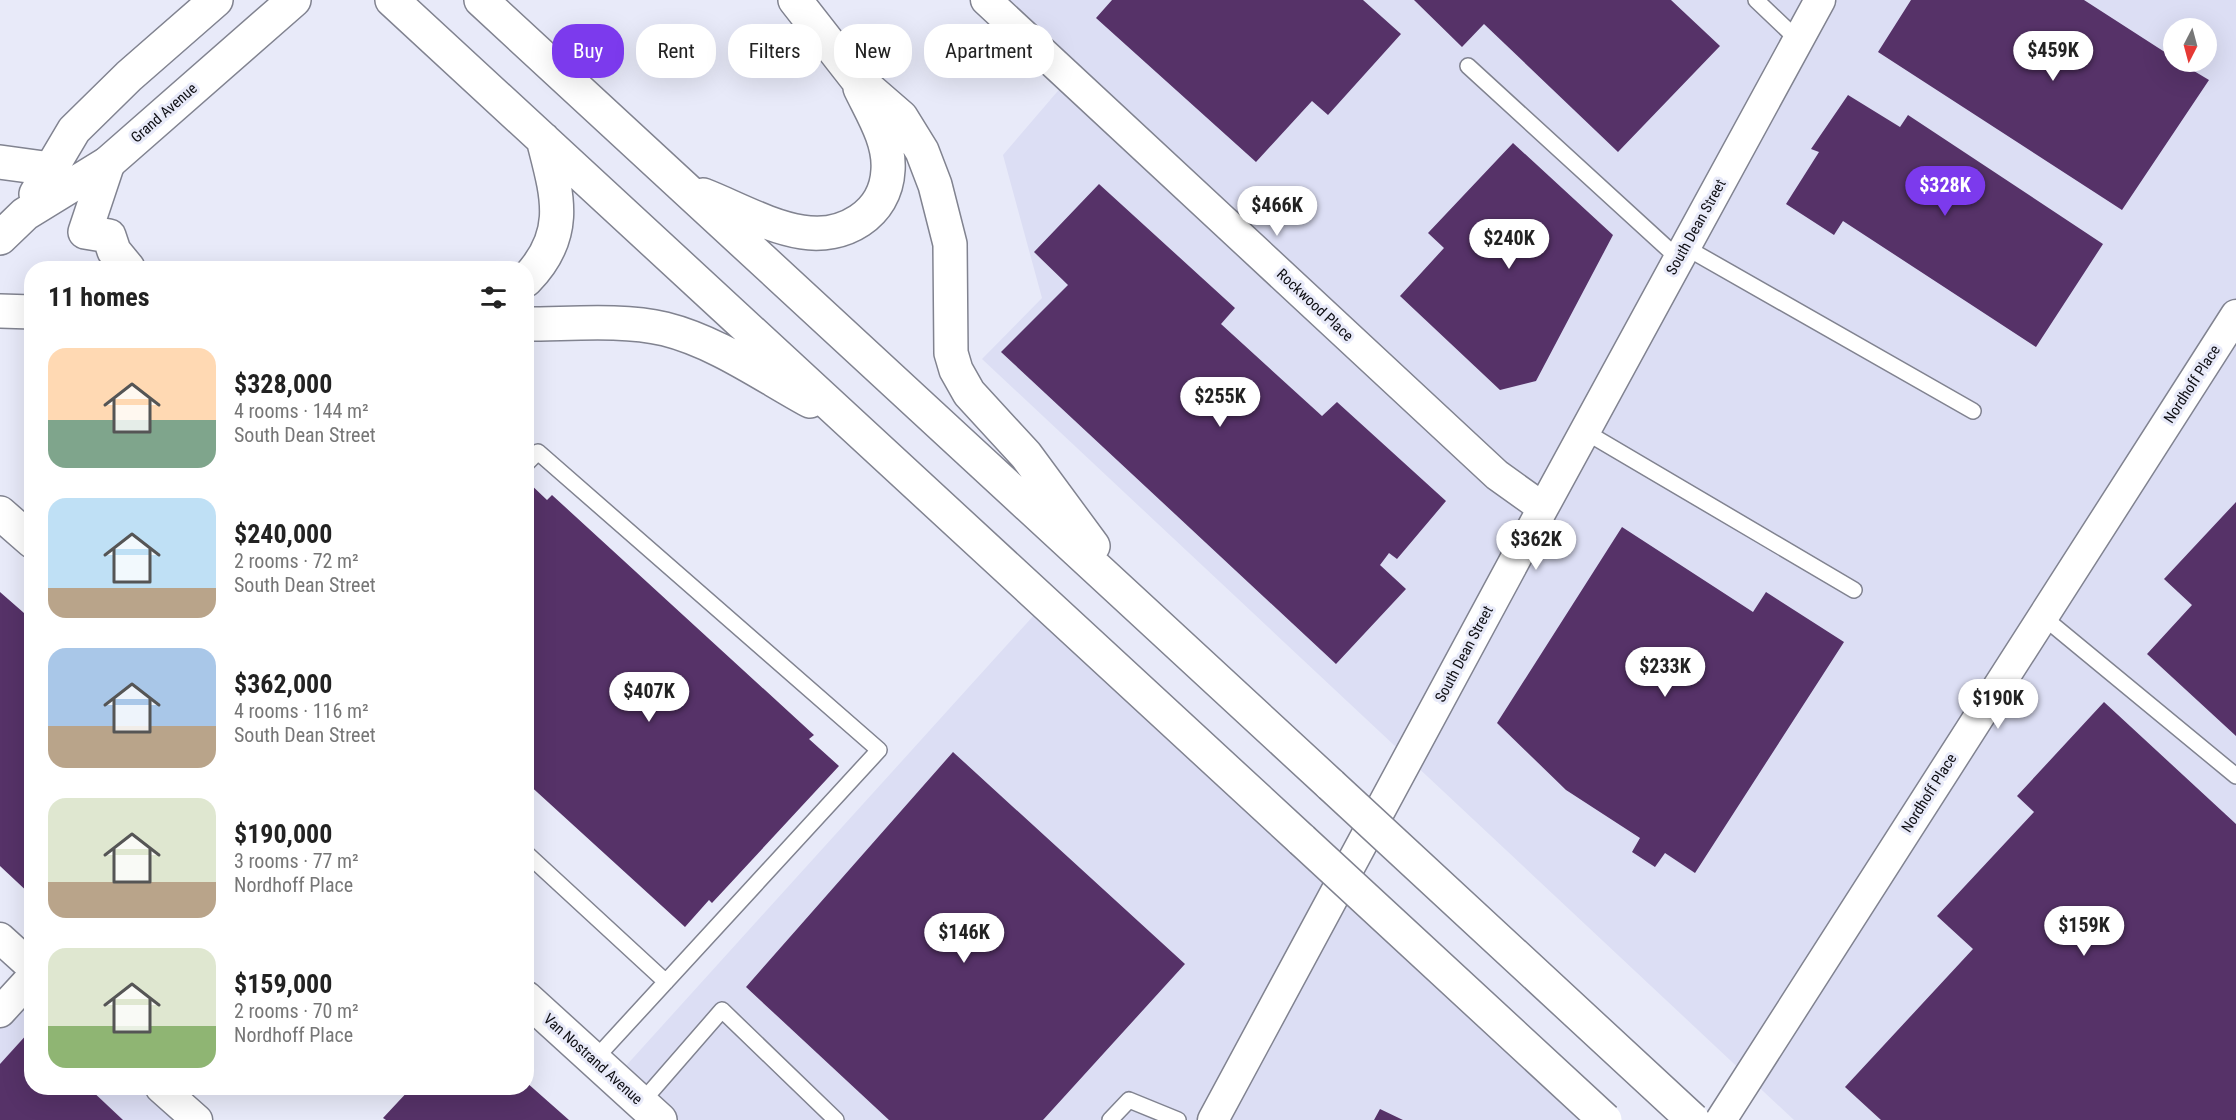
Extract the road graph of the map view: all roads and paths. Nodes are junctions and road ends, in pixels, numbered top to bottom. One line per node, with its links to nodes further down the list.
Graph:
1 (216, 0): 16 (main road, Grand Avenue)
2 (294, 0): 15 (main road, Grand Avenue)
3 (481, 0): 17 (main road)
4 (795, 0): 10 (main road)
5 (986, 0): 31 (street, Rockwood Place)
6 (1756, 0): 9 (lane)
7 (1820, 0): 9 (street, South Dean Street)
8 (395, 3): 13 (main road)
9 (1798, 40): 20 (street, South Dean Street)
10 (834, 50)
11 (1468, 66): 20 (lane)
12 (856, 78): 17 (main road); 35 (main road)
13 (543, 139): 22 (main road); 28 (main road)
14 (0, 162): 16 (main road)
15 (108, 163): 18 (main road, Grand Avenue); 21 (main road)
16 (51, 169): 18 (main road, Grand Avenue)
17 (684, 187): 35 (main road)
18 (25, 214): 19 (main road, Grand Avenue)
19 (0, 238)
20 (1682, 253): 27 (lane); 29 (street, South Dean Street)
21 (122, 261)
22 (534, 271)
23 (0, 311): 24 (main road)
24 (24, 312)
25 (2236, 315): 36 (street, Nordhoff Place)
26 (534, 324): 28 (main road)
27 (1973, 411)
28 (851, 423): 53 (main road, bridge)
29 (1584, 431): 31 (street, South Dean Street); 34 (lane)
30 (534, 455): 41 (lane)
31 (1543, 508): 52 (street, South Dean Street)
32 (0, 513): 33 (main road)
33 (24, 534)
34 (1854, 590)
35 (1142, 611): 54 (main road, bridge)
36 (2042, 616): 37 (lane); 55 (street, Nordhoff Place)
37 (2236, 776)
38 (534, 860): 41 (lane)
39 (0, 938): 40 (street)
40 (24, 960)
41 (666, 982): 45 (lane)
42 (24, 986): 44 (street)
43 (534, 1005): 45 (main road, Van Nostrand Avenue)
44 (0, 1012)
45 (594, 1060): 47 (main road, Van Nostrand Avenue)
46 (169, 1095): 48 (street)
47 (650, 1111): 49 (lane)
48 (196, 1120)
49 (836, 1120)
50 (1110, 1120): 51 (lane)
51 (1178, 1120)
52 (1213, 1120)
53 (1605, 1120)
54 (1693, 1120)
55 (1721, 1120)

